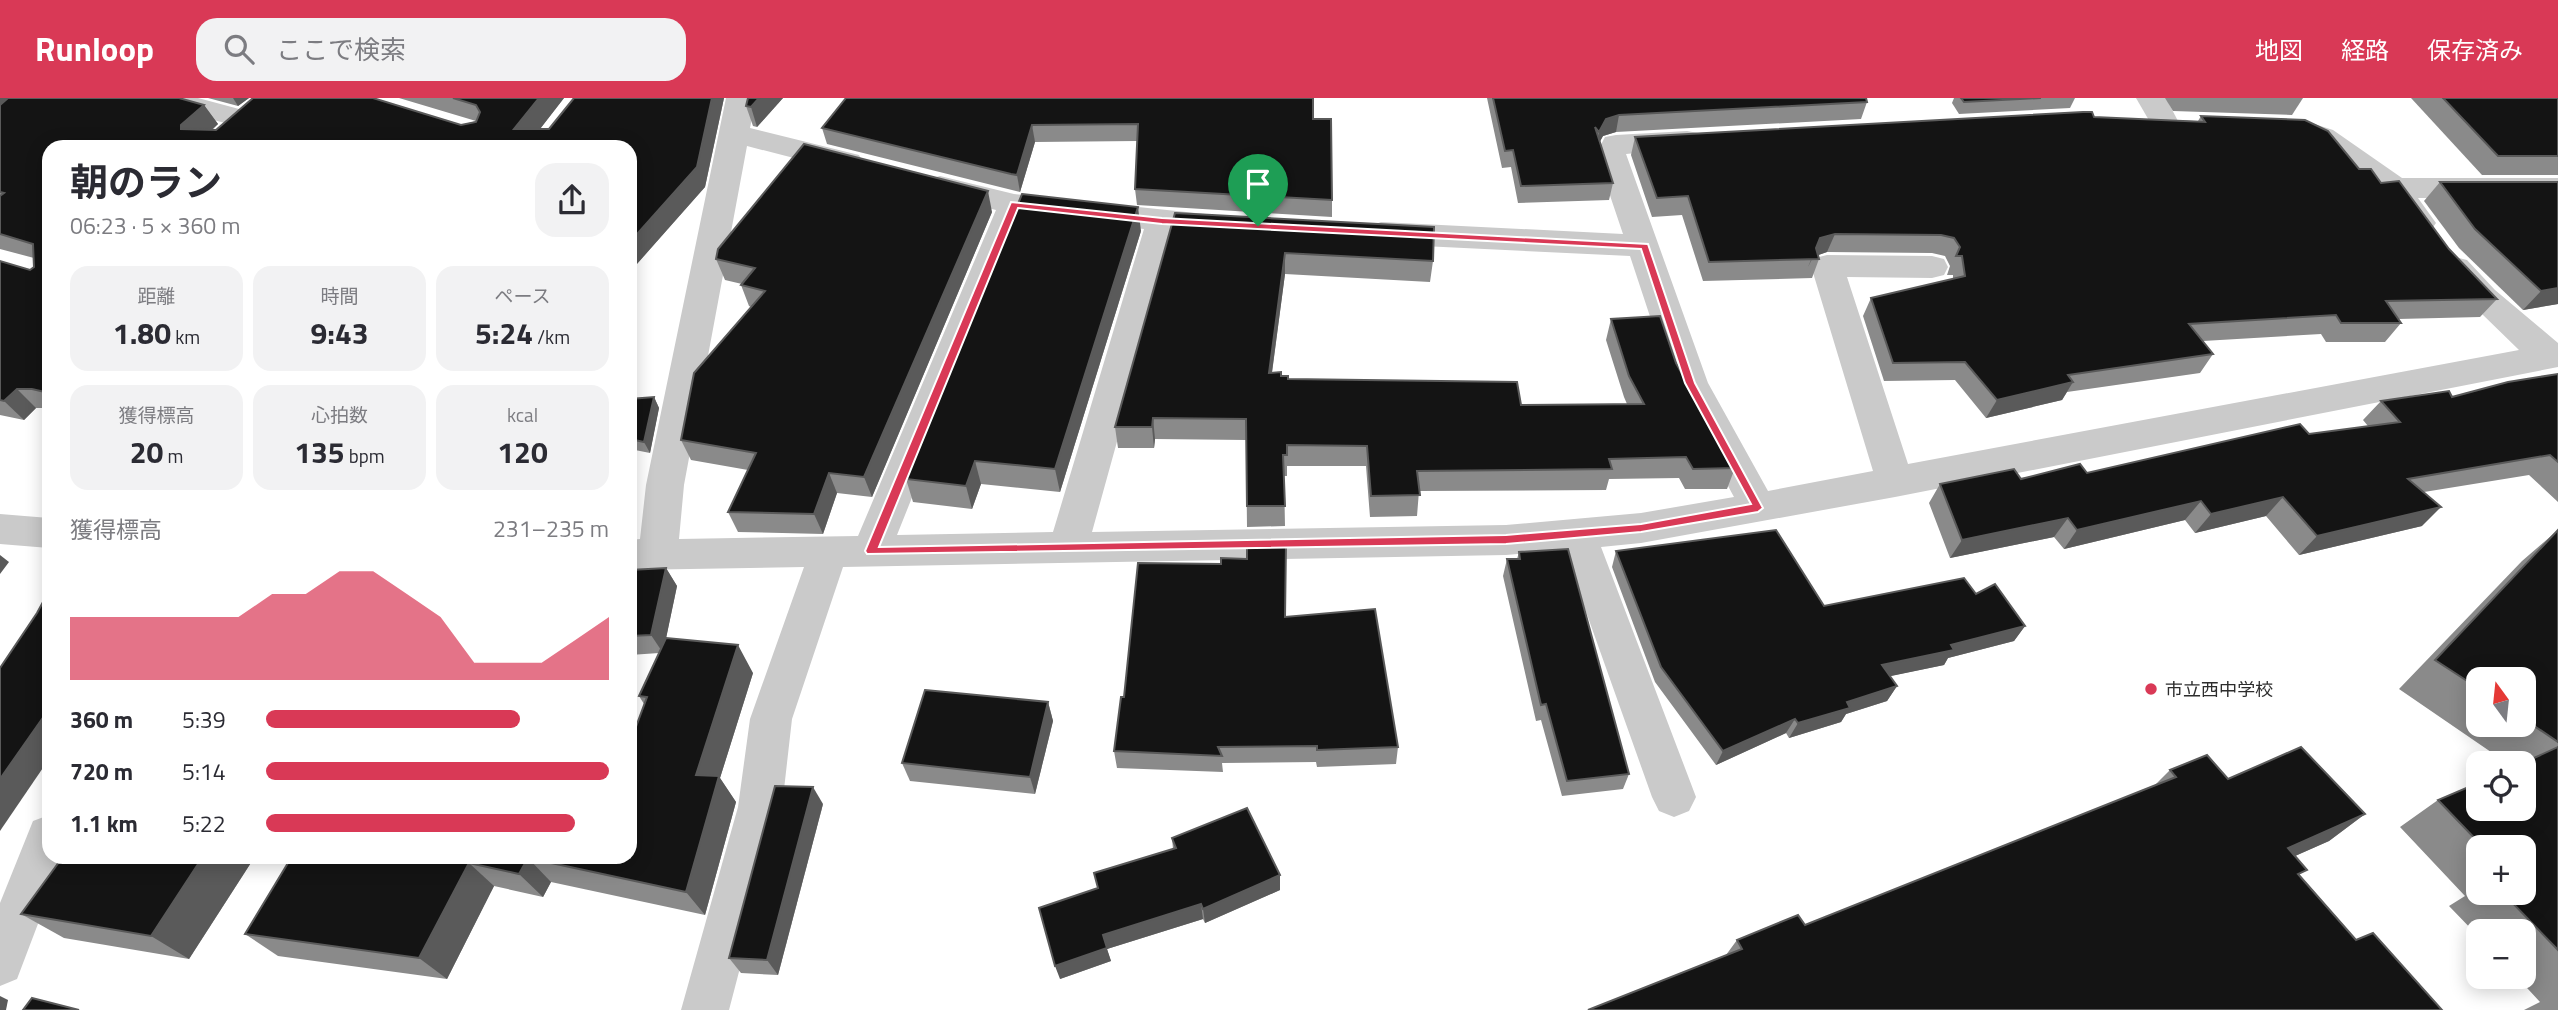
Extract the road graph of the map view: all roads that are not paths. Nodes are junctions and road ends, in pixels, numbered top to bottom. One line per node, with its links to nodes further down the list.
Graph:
1 (163, 98): 5 (street)
2 (270, 98): 5 (street)
3 (741, 98): 8 (street)
4 (2169, 115): 6 (street)
5 (244, 119): 10 (street)
6 (2125, 121)
7 (2271, 126): 11 (street)
8 (734, 134): 13 (street); 28 (street)
9 (1710, 138): 17 (street)
10 (220, 140)
11 (2395, 188): 12 (street); 19 (street)
12 (2558, 188)
13 (1014, 204): 14 (street); 26 (street)
14 (1162, 221): 15 (street); 25 (street)
15 (1258, 226)
16 (1355, 231): 17 (street)
17 (1645, 246): 21 (street)
18 (1932, 267): 20 (street)
19 (2553, 356): 20 (street)
20 (1895, 483): 21 (street)
21 (1758, 508): 24 (street)
22 (0, 529): 23 (street)
23 (42, 532)
24 (1577, 534): 25 (street); 29 (street)
25 (1068, 548): 26 (street)
26 (871, 551): 27 (street)
27 (829, 552): 28 (street); 32 (street)
28 (644, 555)
29 (1674, 797)
30 (42, 853): 31 (street)
31 (0, 962)
32 (705, 1010)

